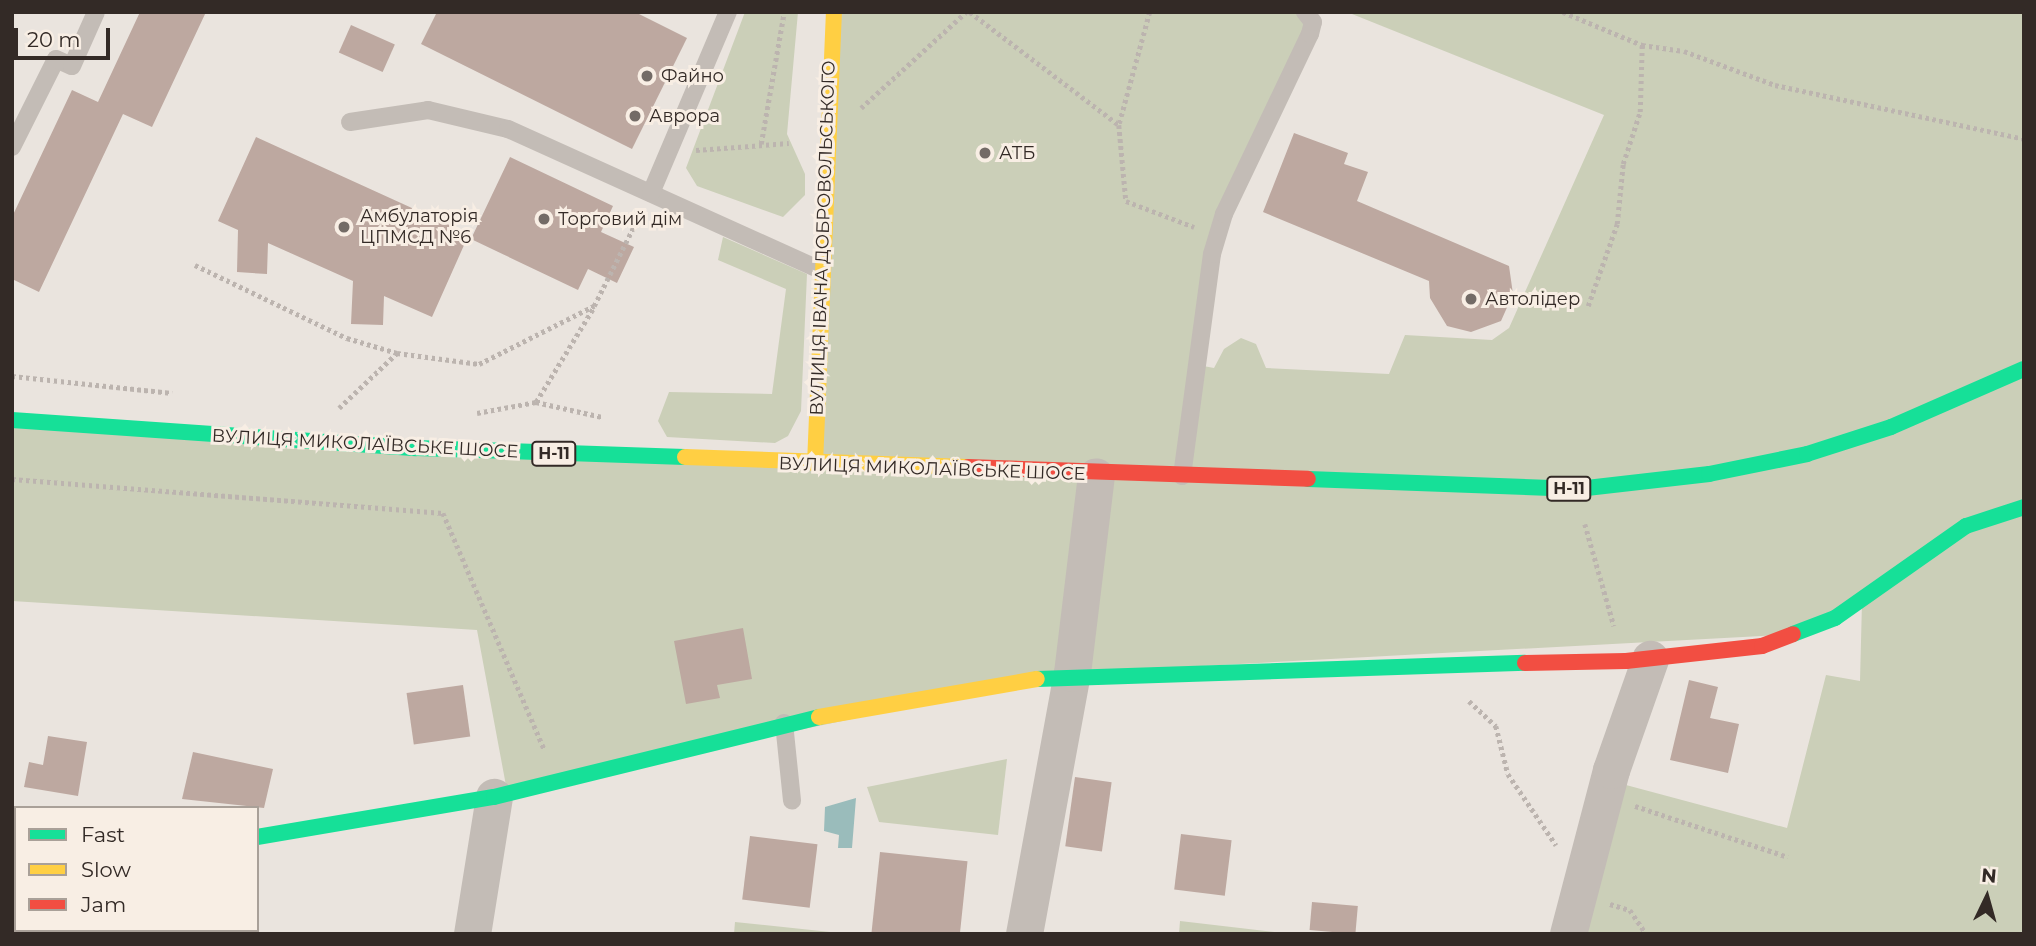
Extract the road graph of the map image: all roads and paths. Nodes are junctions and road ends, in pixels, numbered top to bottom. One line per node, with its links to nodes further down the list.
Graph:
1 (96, 12): 15 (lane)
2 (728, 12): 16 (lane)
3 (784, 12): 14 (path)
4 (834, 12): 13 (street, ВУЛИЦЯ ІВАНА ДОБРОВОЛЬСЬКОГО)
5 (968, 12): 11 (path); 13 (path)
6 (1150, 12): 11 (path)
7 (1305, 12): 18 (lane)
8 (1563, 12): 9 (path)
9 (1642, 45): 12 (path); 22 (path)
10 (350, 122): 17 (lane)
11 (1119, 125): 18 (path)
12 (2024, 139)
13 (824, 142): 14 (path); 20 (street, ВУЛИЦЯ ІВАНА ДОБРОВОЛЬСЬКОГО)
14 (761, 144): 16 (path)
15 (12, 147)
16 (671, 148): 17 (lane)
17 (651, 193): 20 (lane); 21 (path)
18 (1218, 236): 36 (lane)
19 (195, 265): 23 (path)
20 (818, 270): 34 (street, ВУЛИЦЯ ІВАНА ДОБРОВОЛЬСЬКОГО)
21 (594, 306): 23 (path); 27 (path)
22 (1587, 306)
23 (397, 353): 29 (path)
24 (2024, 369): 38 (street, ВУЛИЦЯ МИКОЛАЇВСЬКЕ ШОСЕ / Н-11)
25 (12, 376): 26 (path)
26 (183, 394)
27 (536, 402): 31 (path); 33 (path)
28 (325, 407): 29 (path)
29 (338, 408): 30 (path)
30 (351, 409)
31 (470, 414)
32 (12, 419): 34 (street, ВУЛИЦЯ МИКОЛАЇВСЬКЕ ШОСЕ / Н-11)
33 (615, 420)
34 (815, 464): 35 (street, ВУЛИЦЯ МИКОЛАЇВСЬКЕ ШОСЕ / Н-11)
35 (1096, 476): 36 (street, ВУЛИЦЯ МИКОЛАЇВСЬКЕ ШОСЕ / Н-11); 42 (street, ВУЛИЦЯ МИКОЛАЇВСЬКЕ ШОСЕ)
36 (1182, 476): 38 (street, ВУЛИЦЯ МИКОЛАЇВСЬКЕ ШОСЕ / Н-11)
37 (12, 479): 44 (path)
38 (1578, 489): 40 (path)
39 (2024, 507): 40 (street)
40 (1638, 660): 41 (street); 45 (street)
41 (1441, 666): 42 (street); 50 (path)
42 (1072, 673): 43 (street); 53 (street, ВУЛИЦЯ МИКОЛАЇВСЬКЕ ШОСЕ)
43 (784, 723): 44 (street); 47 (lane)
44 (556, 779): 46 (street)
45 (1605, 794): 49 (path); 50 (street)
46 (494, 797): 48 (street); 52 (street)
47 (792, 801)
48 (259, 837)
49 (1788, 858)
50 (1587, 861): 51 (street)
51 (1578, 898): 54 (street); 55 (path)
52 (472, 934)
53 (1024, 934)
54 (1568, 934)
55 (1646, 934)

